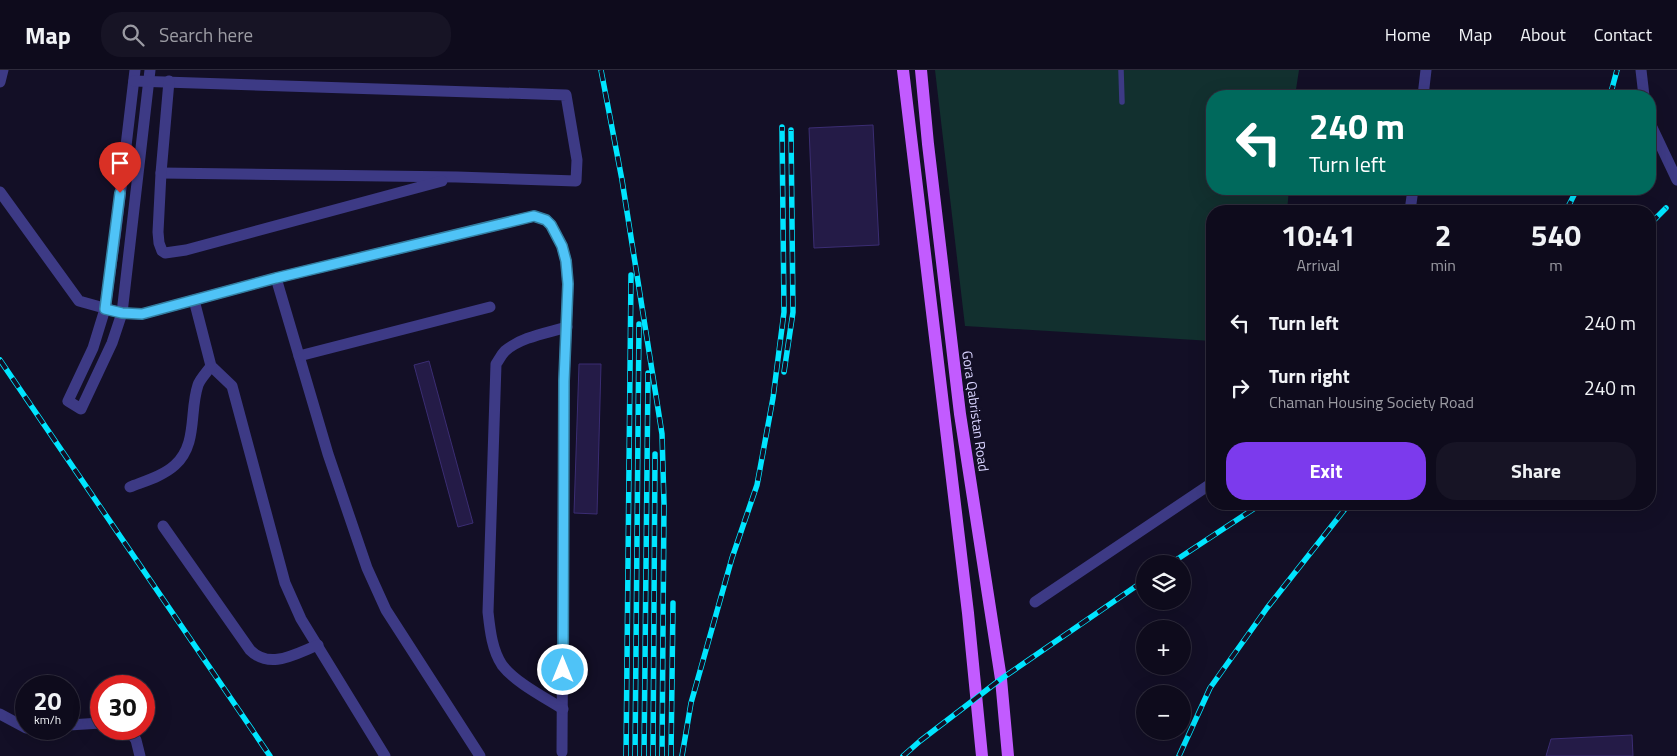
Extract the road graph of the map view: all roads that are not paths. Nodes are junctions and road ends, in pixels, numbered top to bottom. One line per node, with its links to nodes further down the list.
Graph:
1 (3, 70): 10 (street)
2 (150, 70): 11 (street)
3 (903, 70): 41 (main road)
4 (921, 70): 42 (main road, Gora Qabristan Road)
5 (1121, 70): 14 (lane)
6 (1426, 70): 12 (street)
7 (1641, 70): 13 (street)
8 (134, 76): 11 (street); 23 (street)
9 (169, 81): 11 (street); 16 (street); 17 (street)
10 (0, 82)
11 (149, 83): 24 (street)
12 (1424, 90)
13 (1643, 90)
14 (1122, 102)
15 (1656, 136): 18 (street)
16 (161, 173): 17 (street); 17 (street)
17 (457, 177)
18 (1677, 180)
19 (0, 192): 23 (street)
20 (276, 278): 21 (street); 25 (street); 26 (street)
21 (194, 300): 24 (street); 27 (street)
22 (490, 307): 26 (street)
23 (105, 309): 24 (street); 24 (street)
24 (122, 313)
25 (568, 327): 33 (street); 33 (street)
26 (299, 356): 40 (street)
27 (211, 366): 28 (street); 32 (street)
28 (130, 487)
29 (1206, 487): 31 (street)
30 (163, 526): 32 (street)
31 (1035, 602)
32 (318, 646): 39 (street)
33 (563, 709): 37 (street)
34 (0, 714): 35 (street)
35 (15, 722)
36 (136, 740): 38 (street)
37 (562, 752)
38 (140, 756)
39 (386, 756)
40 (480, 756)
41 (982, 756)
42 (1008, 756)

